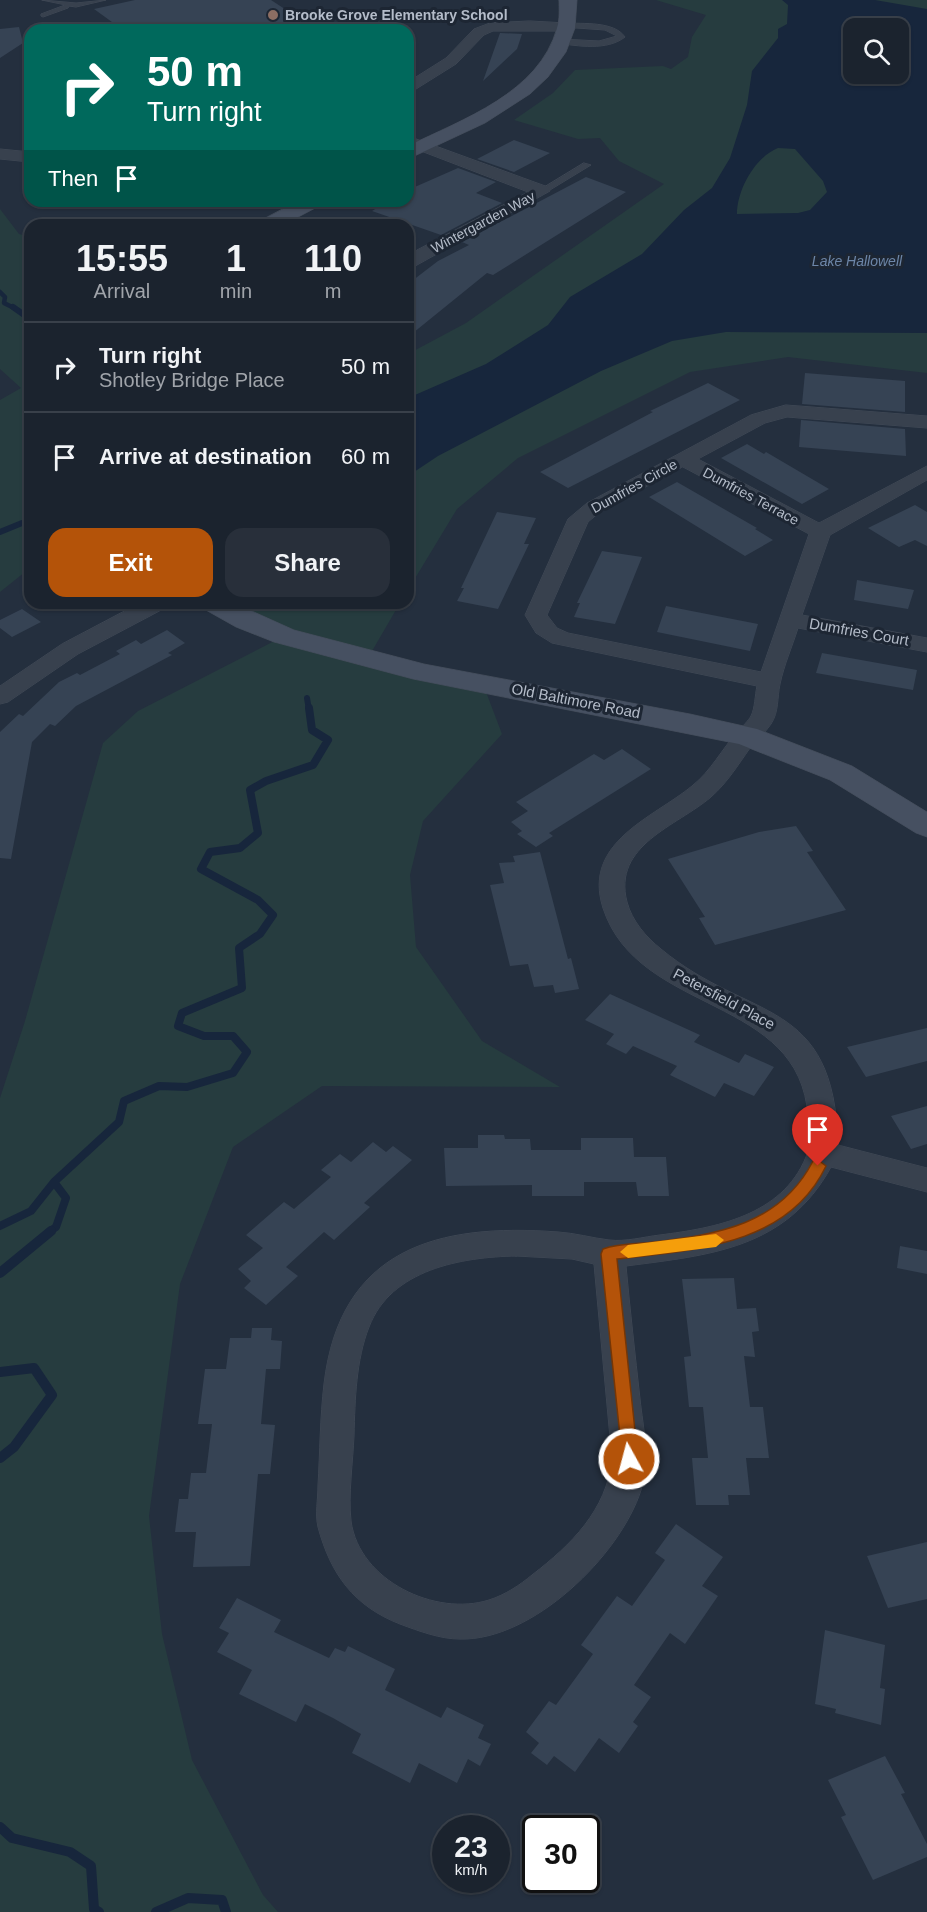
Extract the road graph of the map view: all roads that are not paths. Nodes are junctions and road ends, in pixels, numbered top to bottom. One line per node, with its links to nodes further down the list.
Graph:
1 (45, 0): 4 (lane)
2 (103, 0): 4 (lane)
3 (568, 0): 6 (street)
4 (72, 5): 5 (lane)
5 (43, 15)
6 (564, 31): 6 (lane); 7 (street); 8 (street)
7 (414, 85)
8 (414, 147)
9 (414, 147): 13 (street, Wintergarden Way)
10 (0, 154): 11 (street)
11 (24, 156)
12 (587, 165): 13 (lane)
13 (542, 191): 16 (street, Wintergarden Way)
14 (302, 207): 15 (street)
15 (279, 219)
16 (416, 251)
17 (927, 422): 18 (street, Dumfries Circle)
18 (683, 459): 20 (street, Dumfries Terrace); 25 (street, Dumfries Circle)
19 (927, 472): 20 (street)
20 (820, 532): 23 (street)
21 (145, 609): 26 (street)
22 (225, 609): 27 (street, Old Baltimore Road)
23 (790, 620): 24 (street, Dumfries Court); 25 (street)
24 (927, 645)
25 (769, 681): 27 (street)
26 (0, 697)
27 (747, 736): 28 (street, Old Baltimore Road); 29 (street, Petersfield Place)
28 (927, 826)
29 (824, 1153): 30 (street); 31 (street)
30 (927, 1180)
31 (609, 1254): 31 (street)

